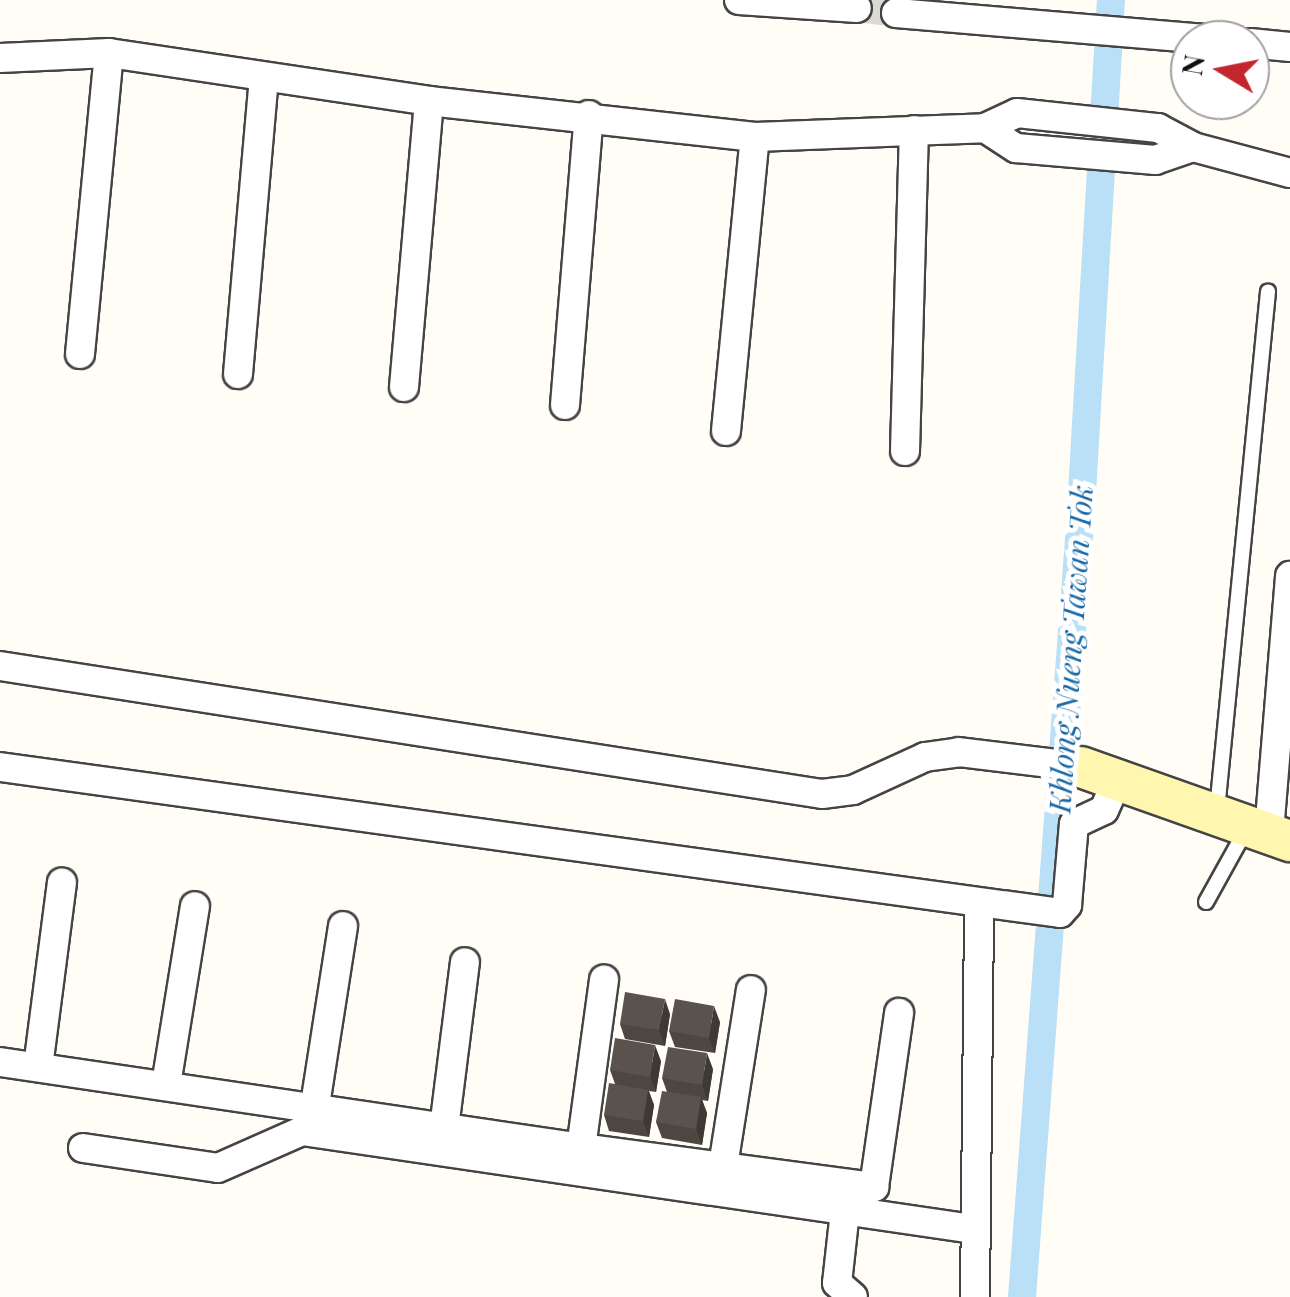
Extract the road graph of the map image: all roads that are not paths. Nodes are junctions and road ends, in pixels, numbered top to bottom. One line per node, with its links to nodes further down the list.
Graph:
1 (739, 0): 2 (street)
2 (750, 0): 3 (street)
3 (858, 8)
4 (896, 12): 5 (street)
5 (1170, 36)
6 (108, 53): 7 (street); 8 (street); 17 (street)
7 (0, 58)
8 (264, 77): 9 (street); 18 (street)
9 (429, 101): 10 (street); 19 (street)
10 (589, 116): 13 (street); 20 (street)
11 (984, 128): 12 (street); 14 (street); 14 (street)
12 (914, 130): 13 (street); 22 (street)
13 (755, 138): 21 (street)
14 (1193, 148): 15 (street)
15 (1290, 173)
16 (1268, 292): 27 (lane)
17 (80, 354)
18 (238, 374)
19 (404, 387)
20 (566, 405)
21 (726, 431)
22 (905, 451)
23 (1290, 576): 27 (street)
24 (0, 666): 26 (street)
25 (0, 767): 30 (street)
26 (1100, 772): 27 (street); 30 (street)
27 (1256, 827): 29 (lane)
28 (62, 884): 38 (street)
29 (1206, 902)
30 (987, 904): 46 (street)
31 (195, 906): 39 (street)
32 (342, 926): 40 (street)
33 (466, 962): 41 (street)
34 (604, 980): 43 (street)
35 (751, 990): 44 (street)
36 (898, 1013): 44 (street)
37 (0, 1062): 38 (street)
38 (38, 1067): 39 (street)
39 (166, 1085): 40 (street)
40 (315, 1106): 41 (street)
41 (444, 1128): 43 (street)
42 (83, 1148): 45 (street)
43 (581, 1148): 44 (street)
44 (723, 1166)
45 (845, 1210): 46 (street); 47 (street)
46 (973, 1229): 48 (street)
47 (853, 1297)
48 (976, 1297)

